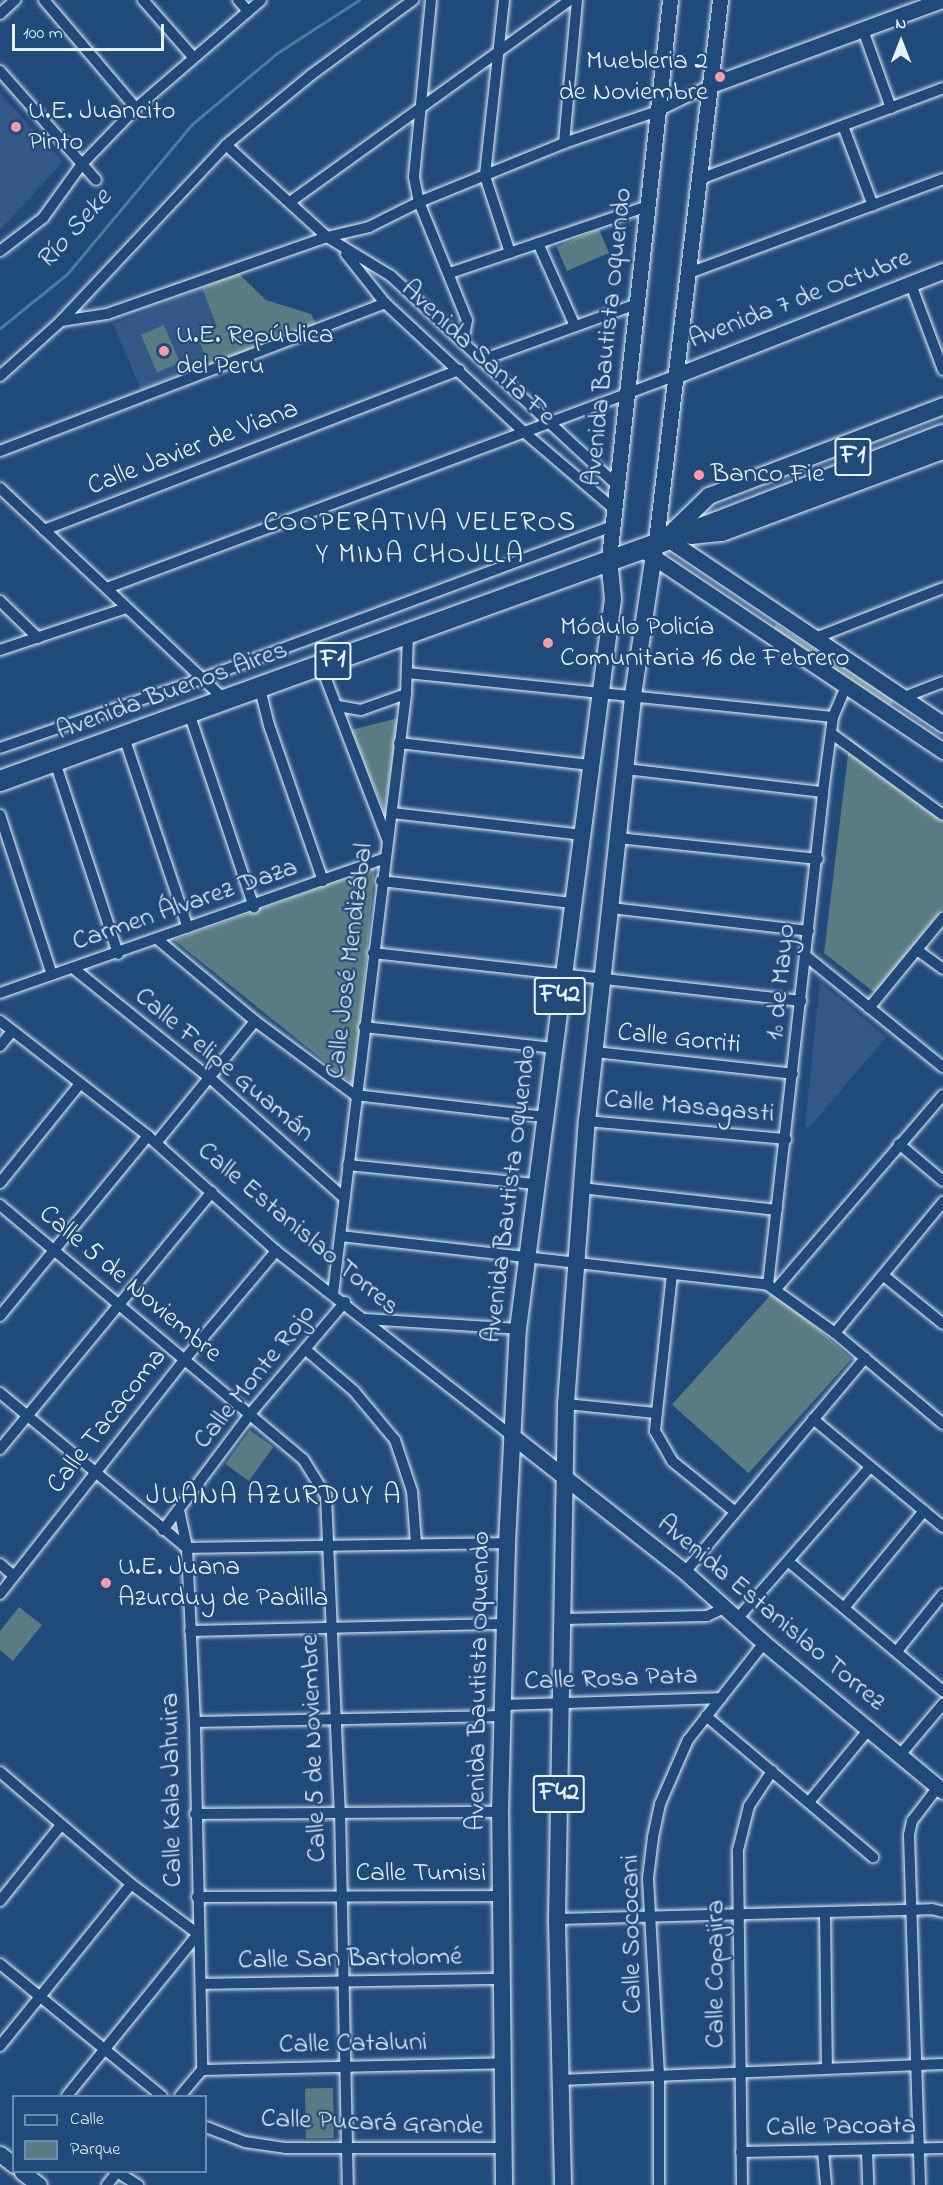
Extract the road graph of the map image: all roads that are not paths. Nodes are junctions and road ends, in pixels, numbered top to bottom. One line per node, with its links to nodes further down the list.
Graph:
1 (15, 0): 15 (street)
2 (44, 0): 22 (street)
3 (142, 0): 18 (street)
4 (238, 0): 14 (street)
5 (261, 0): 14 (street)
6 (413, 0): 28 (street)
7 (431, 0): 24 (street)
8 (504, 0): 17 (street)
9 (570, 0): 17 (street)
10 (578, 0): 27 (street)
11 (670, 0): 25 (main road, Avenida Bautista Oquendo / F42)
12 (720, 0): 20 (main road, F42)
13 (942, 0): 16 (main road)
14 (248, 11): 18 (street)
15 (0, 14)
16 (863, 30): 20 (main road); 23 (street)
17 (499, 49): 24 (street); 30 (street)
18 (193, 57): 22 (street)
19 (0, 71): 29 (street)
20 (711, 85): 25 (street); 31 (main road, F42)
21 (943, 88): 23 (street)
22 (136, 108): 29 (street)
23 (891, 108): 26 (street)
24 (420, 110): 34 (street); 35 (street)
25 (658, 111): 27 (street); 36 (main road, Avenida Bautista Oquendo / F42)
26 (843, 126): 31 (street); 37 (street)
27 (564, 143): 30 (street)
28 (226, 146): 34 (street, Avenida Santa Fe); 49 (street)
29 (81, 164): 33 (street); 41 (street)
30 (485, 176): 35 (street); 42 (street)
31 (700, 179): 45 (main road, F42)
32 (943, 179): 37 (street)
33 (96, 180)
34 (290, 202): 38 (street, Avenida Santa Fe)
35 (419, 202): 38 (street); 44 (street)
36 (648, 206): 39 (street); 48 (main road, Avenida Bautista Oquendo / F42)
37 (873, 206): 45 (street)
38 (327, 237): 40 (street, Avenida Santa Fe); 49 (street)
39 (538, 243): 42 (street); 50 (street)
40 (343, 249): 47 (street, Avenida Santa Fe); 51 (street, Avenida Santa Fe)
41 (0, 250)
42 (510, 253): 44 (street)
43 (943, 271): 46 (main road, Avenida 7 de Octubre)
44 (450, 273): 51 (street)
45 (689, 273): 55 (main road, F42)
46 (910, 282): 54 (street); 55 (main road, Avenida 7 de Octubre)
47 (385, 303): 53 (street, Avenida Santa Fe); 63 (street)
48 (637, 304): 50 (street); 57 (main road, Avenida Bautista Oquendo / F42)
49 (61, 321): 56 (street)
50 (574, 324): 52 (street)
51 (463, 341): 52 (street, Avenida Santa Fe)
52 (482, 360): 60 (street, Avenida Santa Fe)
53 (459, 370): 61 (street, Avenida Santa Fe); 69 (street, Calle Javier de Viana)
54 (943, 370)
55 (677, 375): 57 (street); 70 (main road, F42)
56 (0, 376)
57 (627, 392): 60 (street); 65 (main road, Avenida Bautista Oquendo / F42)
58 (943, 406): 70 (main road, Avenida Buenos Aires)
59 (943, 422): 70 (highway, Avenida Buenos Aires / F1)
60 (550, 423): 61 (street); 65 (street, Avenida Santa Fe)
61 (525, 434): 67 (street, Avenida Santa Fe); 72 (street)
62 (943, 435): 70 (highway, Avenida Buenos Aires / F1)
63 (0, 451)
64 (943, 451): 70 (main road, Avenida Buenos Aires / F1)
65 (617, 485): 67 (main road, Avenida Bautista Oquendo / F42)
66 (0, 488): 69 (street)
67 (615, 510): 68 (main road, Avenida Bautista Oquendo / F42)
68 (613, 526): 71 (main road, Avenida Bautista Oquendo / F42); 82 (street)
69 (44, 530): 72 (street)
70 (654, 546): 71 (highway, Avenida Buenos Aires / F1); 78 (main road); 84 (main road); 88 (main road, F42)
71 (609, 558): 76 (highway, Avenida Buenos Aires / F1); 86 (main road, Avenida Bautista Oquendo / F42)
72 (107, 588): 75 (street)
73 (943, 588): 78 (street)
74 (0, 601): 77 (street)
75 (126, 608): 77 (street); 82 (street)
76 (408, 634): 80 (highway, Avenida Buenos Aires / F1); 81 (street, Calle José Mendizábal)
77 (38, 638): 79 (street)
78 (814, 638): 89 (main road)
79 (0, 650)
80 (321, 666): 85 (highway, Avenida Buenos Aires / F1); 91 (street)
81 (407, 673): 86 (street); 87 (street, Calle José Mendizábal)
82 (201, 679): 90 (street); 98 (street)
83 (943, 682): 89 (street)
84 (846, 687): 93 (street, 1º de Mayo); 99 (main road)
85 (260, 689): 90 (highway, Avenida Buenos Aires / F1); 113 (street)
86 (600, 692): 88 (street); 101 (main road, Avenida Bautista Oquendo / F42)
87 (405, 694): 91 (street); 97 (street, Calle José Mendizábal)
88 (633, 695): 93 (street); 102 (main road, F42)
89 (902, 698): 94 (main road)
90 (226, 700): 92 (highway, Avenida Buenos Aires / F1)
91 (338, 706): 110 (street)
92 (189, 713): 96 (highway, Avenida Buenos Aires / F1); 116 (street)
93 (834, 717): 95 (street, 1º de Mayo)
94 (943, 724)
95 (832, 734): 104 (street, 1º de Mayo); 107 (street)
96 (124, 737): 100 (highway, Avenida Buenos Aires / F1); 119 (street)
97 (399, 743): 101 (street); 105 (street, Calle José Mendizábal)
98 (0, 748)
99 (943, 751)
100 (56, 762): 103 (highway, Avenida Buenos Aires / F1); 124 (street)
101 (590, 765): 108 (main road, Avenida Bautista Oquendo / F42)
102 (626, 769): 104 (street); 109 (main road, F42)
103 (0, 782)
104 (823, 792): 112 (street, 1º de Mayo)
105 (392, 813): 108 (street); 110 (street, Calle José Mendizábal)
106 (0, 815): 129 (street)
107 (943, 815)
108 (581, 835): 115 (main road, Avenida Bautista Oquendo / F42)
109 (618, 838): 112 (street); 117 (main road, F42)
110 (388, 840): 111 (street, Calle José Mendizábal)
111 (385, 858): 113 (street, Carmen Álvarez Daza); 114 (street, Calle José Mendizábal)
112 (818, 859): 120 (street, 1º de Mayo)
113 (323, 881): 116 (street, Carmen Álvarez Daza)
114 (381, 881): 115 (street); 123 (street, Calle José Mendizábal)
115 (572, 903): 128 (main road, Avenida Bautista Oquendo / F42)
116 (254, 907): 119 (street, Carmen Álvarez Daza)
117 (611, 908): 120 (street); 130 (main road, F42)
118 (943, 918): 122 (street)
119 (188, 928): 121 (street, Carmen Álvarez Daza)
120 (809, 931): 125 (street, 1º de Mayo)
121 (157, 939): 124 (street, Carmen Álvarez Daza); 135 (street)
122 (917, 950): 127 (street); 133 (street)
123 (373, 953): 128 (street); 136 (street, Calle José Mendizábal)
124 (118, 954): 126 (street, Carmen Álvarez Daza)
125 (807, 957): 132 (street, 1º de Mayo); 133 (street)
126 (73, 968): 129 (street, Carmen Álvarez Daza); 143 (street, Calle Felipe Guamán)
127 (943, 969)
128 (563, 974): 130 (street); 139 (main road, Avenida Bautista Oquendo / F42)
129 (52, 975): 131 (street, Carmen Álvarez Daza)
130 (603, 978): 132 (street); 140 (main road, F42)
131 (0, 993)
132 (801, 1001): 142 (street, 1º de Mayo)
133 (869, 1008): 141 (street)
134 (0, 1021): 137 (street, Calle Estanislao Torres)
135 (255, 1021): 143 (street); 145 (street)
136 (364, 1027): 139 (street); 145 (street, Calle José Mendizábal)
137 (12, 1031): 138 (street); 144 (street, Calle Estanislao Torres)
138 (0, 1046)
139 (553, 1048): 147 (main road, Avenida Bautista Oquendo / F42)
140 (595, 1052): 142 (street, Calle Gorriti); 148 (main road, F42)
141 (943, 1068)
142 (793, 1074): 149 (street, 1º de Mayo)
143 (210, 1078): 150 (street); 158 (street, Calle Felipe Guamán)
144 (79, 1085): 150 (street, Calle Estanislao Torres); 154 (street)
145 (356, 1095): 147 (street); 152 (street, Calle José Mendizábal)
146 (943, 1095): 151 (street)
147 (544, 1117): 155 (main road, Avenida Bautista Oquendo / F42)
148 (587, 1121): 149 (street, Calle Masagasti); 156 (main road, F42)
149 (786, 1139): 161 (street, 1º de Mayo)
150 (152, 1140): 157 (street, Calle Estanislao Torres); 163 (street)
151 (899, 1144): 153 (street); 169 (street)
152 (348, 1165): 155 (street); 158 (street, Calle José Mendizábal)
153 (943, 1181)
154 (0, 1183)
155 (536, 1184): 165 (main road, Avenida Bautista Oquendo / F42)
156 (581, 1188): 161 (street); 166 (main road, F42)
157 (212, 1192): 164 (street, Calle Estanislao Torres); 172 (street)
158 (345, 1198): 162 (street, Calle José Mendizábal)
159 (943, 1202): 168 (street)
160 (0, 1205): 163 (street, Calle 5 de Noviembre)
161 (777, 1210): 169 (street, 1º de Mayo)
162 (341, 1236): 165 (street); 170 (street, Calle José Mendizábal)
163 (55, 1248): 172 (street, Calle 5 de Noviembre); 173 (street)
164 (276, 1251): 170 (street, Calle Estanislao Torres); 180 (street, Calle Tacacoma)
165 (527, 1259): 166 (street); 176 (main road, Avenida Bautista Oquendo / F42)
166 (576, 1264): 167 (street); 182 (main road, F42)
167 (672, 1274): 169 (street); 184 (street)
168 (884, 1276): 174 (street); 177 (street)
169 (772, 1287): 177 (street)
170 (333, 1294): 171 (street, Calle Estanislao Torres)
171 (345, 1302): 175 (street, Calle Estanislao Torres); 178 (street, Calle Monte Rojo)
172 (117, 1306): 180 (street, Calle 5 de Noviembre); 185 (street)
173 (0, 1316)
174 (941, 1318)
175 (364, 1319): 176 (street); 188 (street, Calle Estanislao Torres)
176 (518, 1329): 188 (main road, Avenida Bautista Oquendo / F42)
177 (835, 1333): 179 (street)
178 (306, 1350): 183 (street, Calle Monte Rojo); 198 (street)
179 (865, 1358): 186 (street); 187 (street)
180 (183, 1360): 183 (street, Calle 5 de Noviembre); 191 (street, Calle Tacacoma)
181 (0, 1393): 185 (street)
182 (566, 1404): 184 (street); 192 (main road, F42)
183 (250, 1413): 193 (street, Calle Monte Rojo); 200 (street, Calle 5 de Noviembre)
184 (656, 1413): 194 (street)
185 (28, 1414): 189 (street); 191 (street)
186 (813, 1419): 190 (street); 194 (street)
187 (943, 1424)
188 (511, 1435): 192 (main road, Calle Estanislao Torres); 199 (main road, Avenida Bautista Oquendo / F42)
189 (0, 1449)
190 (869, 1468): 195 (street); 202 (street)
191 (95, 1474): 197 (street); 205 (street, Calle Tacacoma)
192 (563, 1479): 204 (main road, Avenida Estanislao Torrez); 210 (main road, F42)
193 (179, 1510): 197 (street, Calle Monte Rojo); 201 (street, Calle Kala Jahuira)
194 (734, 1511): 204 (street)
195 (924, 1511): 196 (street); 209 (street)
196 (943, 1527)
197 (163, 1530): 201 (street)
198 (416, 1543): 199 (street); 200 (street)
199 (507, 1543): 212 (main road, Avenida Bautista Oquendo / F42)
200 (331, 1544): 201 (street); 213 (street, Calle 5 de Noviembre)
201 (187, 1548): 214 (street, Calle Kala Jahuira)
202 (789, 1562): 209 (street); 211 (street)
203 (0, 1564): 205 (street)
204 (686, 1572): 208 (main road, Avenida Estanislao Torrez)
205 (14, 1576): 206 (street, Calle Tacacoma)
206 (0, 1594)
207 (943, 1594): 216 (street)
208 (724, 1608): 210 (street); 211 (main road, Avenida Estanislao Torrez)
209 (844, 1608): 216 (street)
210 (562, 1619): 219 (main road, F42)
211 (736, 1619): 215 (main road, Avenida Estanislao Torrez)
212 (504, 1624): 213 (street); 221 (main road, Avenida Bautista Oquendo / F42)
213 (332, 1629): 214 (street); 223 (street, Calle 5 de Noviembre)
214 (190, 1631): 224 (street, Calle Kala Jahuira)
215 (764, 1643): 218 (street, Calle Sococani); 225 (main road, Avenida Estanislao Torrez)
216 (897, 1651): 217 (street)
217 (943, 1691)
218 (722, 1698): 219 (street, Calle Rosa Pata); 222 (street, Calle Sococani)
219 (560, 1702): 221 (street, Calle Rosa Pata); 245 (main road, F42)
220 (943, 1704): 226 (street)
221 (502, 1710): 223 (street, Calle Rosa Pata); 232 (main road, Avenida Bautista Oquendo / F42)
222 (706, 1716): 227 (street); 246 (street, Calle Sococani)
223 (336, 1718): 224 (street, Calle Rosa Pata); 231 (street, Calle 5 de Noviembre)
224 (195, 1722): 233 (street, Calle Kala Jahuira)
225 (870, 1728): 226 (main road, Avenida Estanislao Torrez); 230 (street)
226 (900, 1755): 229 (main road, Avenida Estanislao Torrez)
227 (772, 1770): 230 (street); 244 (street, Calle Copajira)
228 (0, 1772): 234 (street)
229 (940, 1789): 241 (street)
230 (808, 1802): 235 (street)
231 (340, 1811): 232 (street); 233 (street); 239 (street, Calle 5 de Noviembre)
232 (500, 1812): 237 (main road, Avenida Bautista Oquendo / F42)
233 (195, 1814): 238 (street, Calle Kala Jahuira)
234 (61, 1825): 236 (street); 240 (street)
235 (873, 1857)
236 (130, 1884): 247 (street); 252 (street)
237 (501, 1896): 239 (street, Calle Tumisi); 249 (main road, Avenida Bautista Oquendo / F42)
238 (197, 1897): 239 (street, Calle Tumisi); 247 (street, Calle Kala Jahuira)
239 (342, 1897): 250 (street, Calle 5 de Noviembre)
240 (0, 1901)
241 (911, 1910): 242 (street); 243 (street); 258 (street)
242 (943, 1912)
243 (825, 1913): 244 (street); 259 (street)
244 (738, 1914): 246 (street); 261 (street, Calle Copajira)
245 (557, 1918): 246 (street); 263 (main road, F42)
246 (651, 1918): 262 (street, Calle Sococani)
247 (198, 1934): 251 (street, Calle Kala Jahuira); 254 (street)
248 (0, 1964): 252 (street)
249 (500, 1979): 250 (street, Calle San Bartolomé); 255 (main road, Avenida Bautista Oquendo / F42)
250 (343, 1982): 251 (street, Calle San Bartolomé); 257 (street, Calle 5 de Noviembre)
251 (201, 1984): 260 (street, Calle Kala Jahuira)
252 (40, 1997): 253 (street); 254 (street)
253 (0, 2046)
254 (105, 2048): 264 (street); 265 (street)
255 (504, 2063): 257 (street, Calle Cataluni); 268 (main road, Avenida Bautista Oquendo / F42)
256 (943, 2064): 258 (street)
257 (347, 2067): 260 (street, Calle Cataluni); 271 (street, Calle 5 de Noviembre)
258 (915, 2067): 259 (street); 269 (street)
259 (826, 2068): 261 (street)
260 (202, 2070): 266 (street)
261 (739, 2071): 262 (street); 274 (street, Calle Copajira)
262 (659, 2075): 263 (street); 286 (street, Calle Sococani)
263 (561, 2079): 285 (main road, F42)
264 (69, 2095)
265 (160, 2095)
266 (182, 2095)
267 (207, 2127): 271 (street, Calle Pucará Grande)
268 (504, 2148): 271 (street, Calle Pucará Grande); 284 (main road, Avenida Bautista Oquendo / F42)
269 (918, 2148): 270 (street, Calle Pacoata); 272 (street, Calle Pacoata); 290 (street)
270 (943, 2148)
271 (348, 2149): 283 (street, Calle 5 de Noviembre)
272 (867, 2150): 273 (street, Calle Pacoata); 289 (street)
273 (823, 2151): 274 (street, Calle Pacoata); 288 (street)
274 (741, 2152): 287 (street, Calle Copajira)
275 (0, 2154): 276 (main road)
276 (12, 2163)
277 (23, 2173): 280 (main road)
278 (116, 2173): 281 (street)
279 (119, 2173): 282 (street)
280 (39, 2185)
281 (107, 2185)
282 (138, 2185)
283 (348, 2185)
284 (504, 2185)
285 (563, 2185)
286 (658, 2185)
287 (742, 2185)
288 (825, 2185)
289 (868, 2185)
290 (920, 2185)

